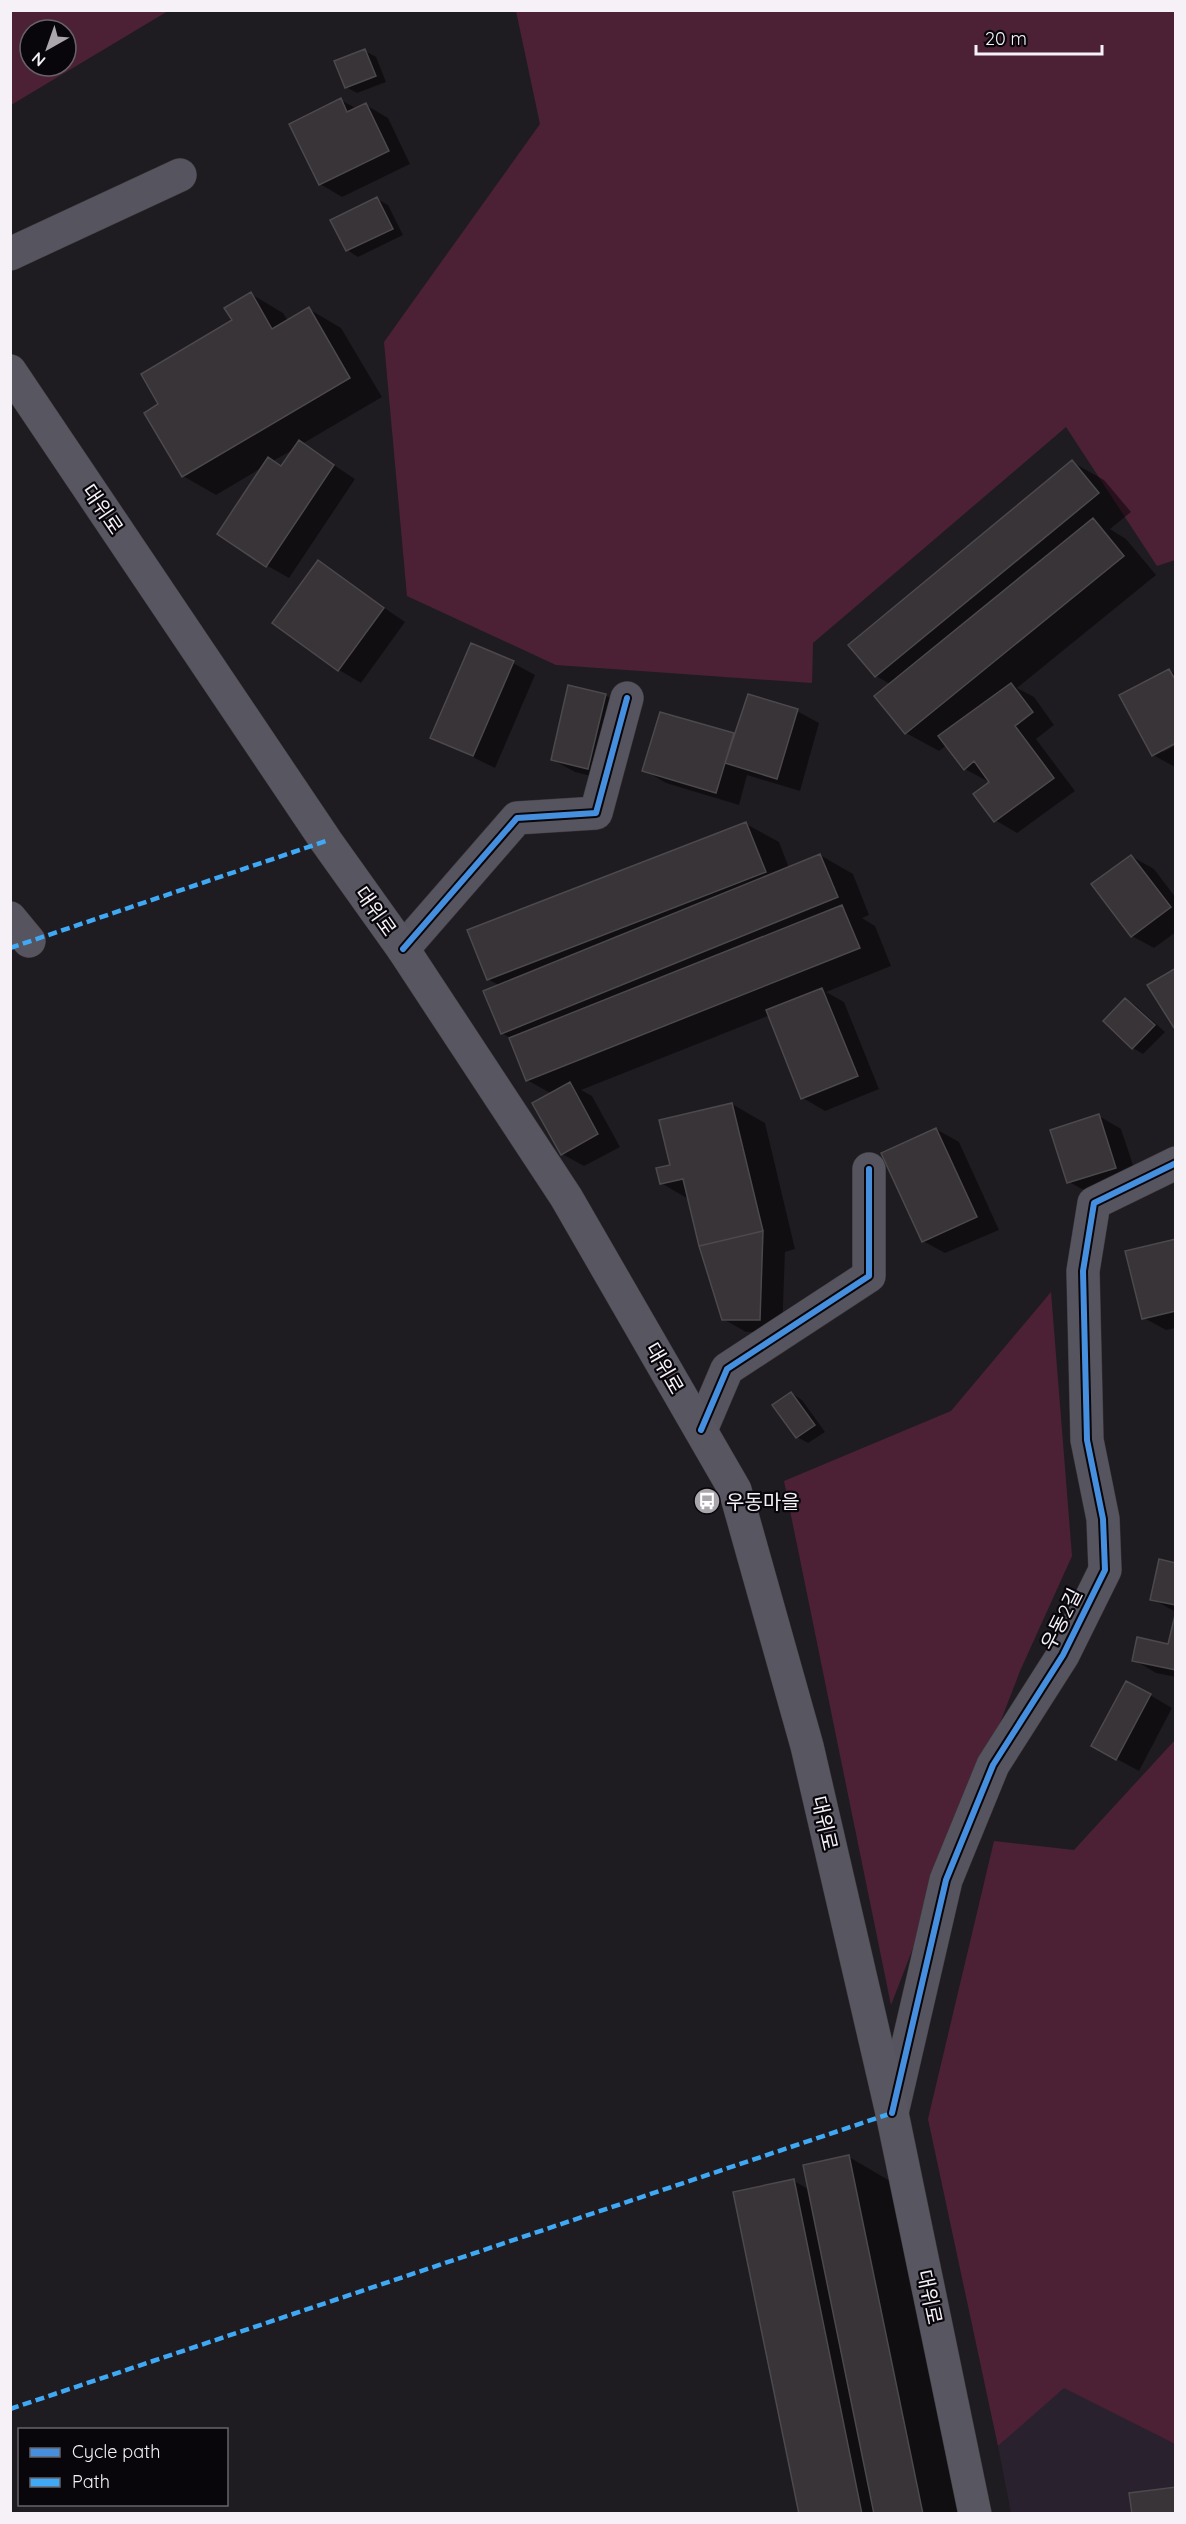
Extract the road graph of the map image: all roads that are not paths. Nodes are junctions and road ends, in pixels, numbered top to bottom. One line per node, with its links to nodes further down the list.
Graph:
1 (180, 175): 2 (street)
2 (10, 254)
3 (10, 371): 5 (main road, 대위로)
4 (627, 699): 5 (street)
5 (404, 950): 8 (main road, 대위로)
6 (1176, 1163): 9 (street, 우동2길)
7 (868, 1168): 8 (street)
8 (701, 1430): 9 (main road, 대위로)
9 (892, 2113): 10 (main road, 대위로)
10 (975, 2514)

